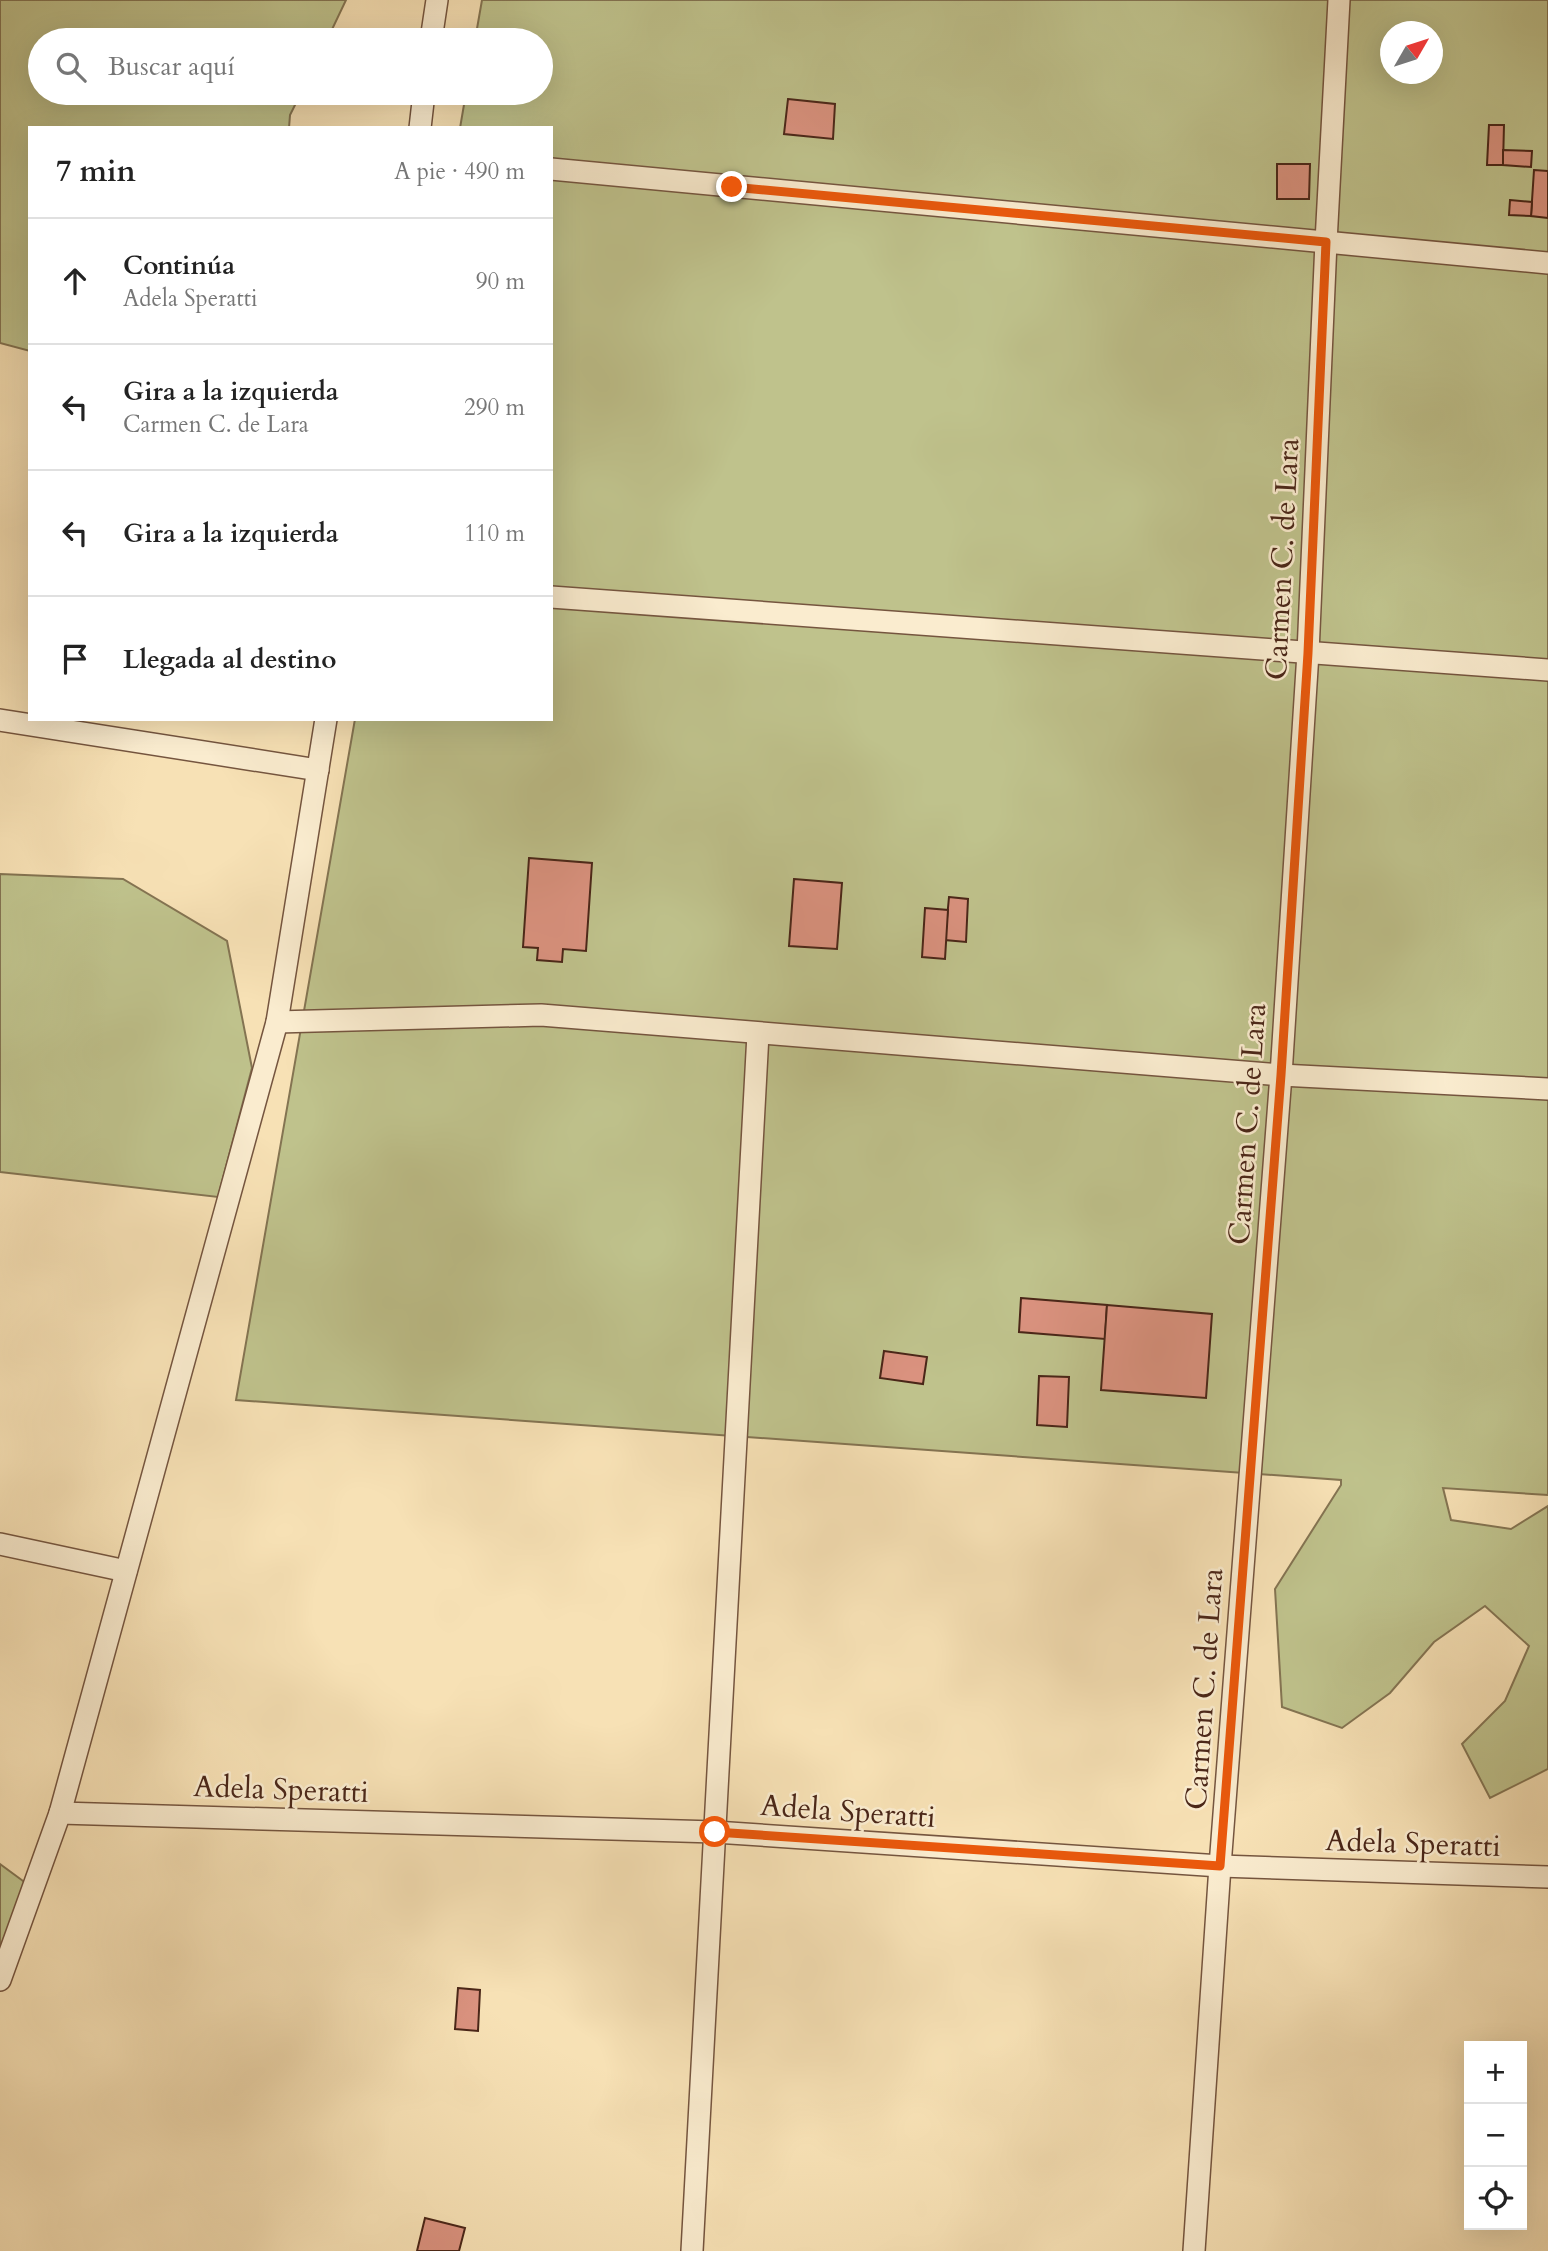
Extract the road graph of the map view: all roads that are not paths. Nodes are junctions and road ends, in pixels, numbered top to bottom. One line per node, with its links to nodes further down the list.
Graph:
1 (437, 0): 3 (lane)
2 (1339, 0): 7 (lane, Carmen C. de Lara)
3 (433, 28)
4 (423, 105): 5 (lane)
5 (420, 126)
6 (553, 169): 7 (lane)
7 (1326, 242): 8 (lane); 10 (lane, Carmen C. de Lara)
8 (1548, 263)
9 (553, 597): 10 (lane)
10 (1308, 653): 11 (lane); 17 (lane, Carmen C. de Lara)
11 (1548, 670)
12 (0, 720): 14 (lane)
13 (326, 721): 14 (lane)
14 (318, 770): 15 (lane)
15 (277, 1022): 16 (lane); 20 (lane)
16 (758, 1034): 17 (lane); 22 (lane)
17 (1281, 1075): 18 (lane); 23 (lane, Carmen C. de Lara)
18 (1548, 1089)
19 (0, 1544): 20 (lane)
20 (126, 1572): 21 (lane)
21 (60, 1813): 22 (lane, Adela Speratti); 25 (lane)
22 (715, 1832): 23 (lane, Adela Speratti); 26 (lane)
23 (1220, 1866): 24 (lane, Adela Speratti); 27 (lane, Carmen C. de Lara)
24 (1548, 1877)
25 (0, 1980)
26 (692, 2251)
27 (1194, 2251)

